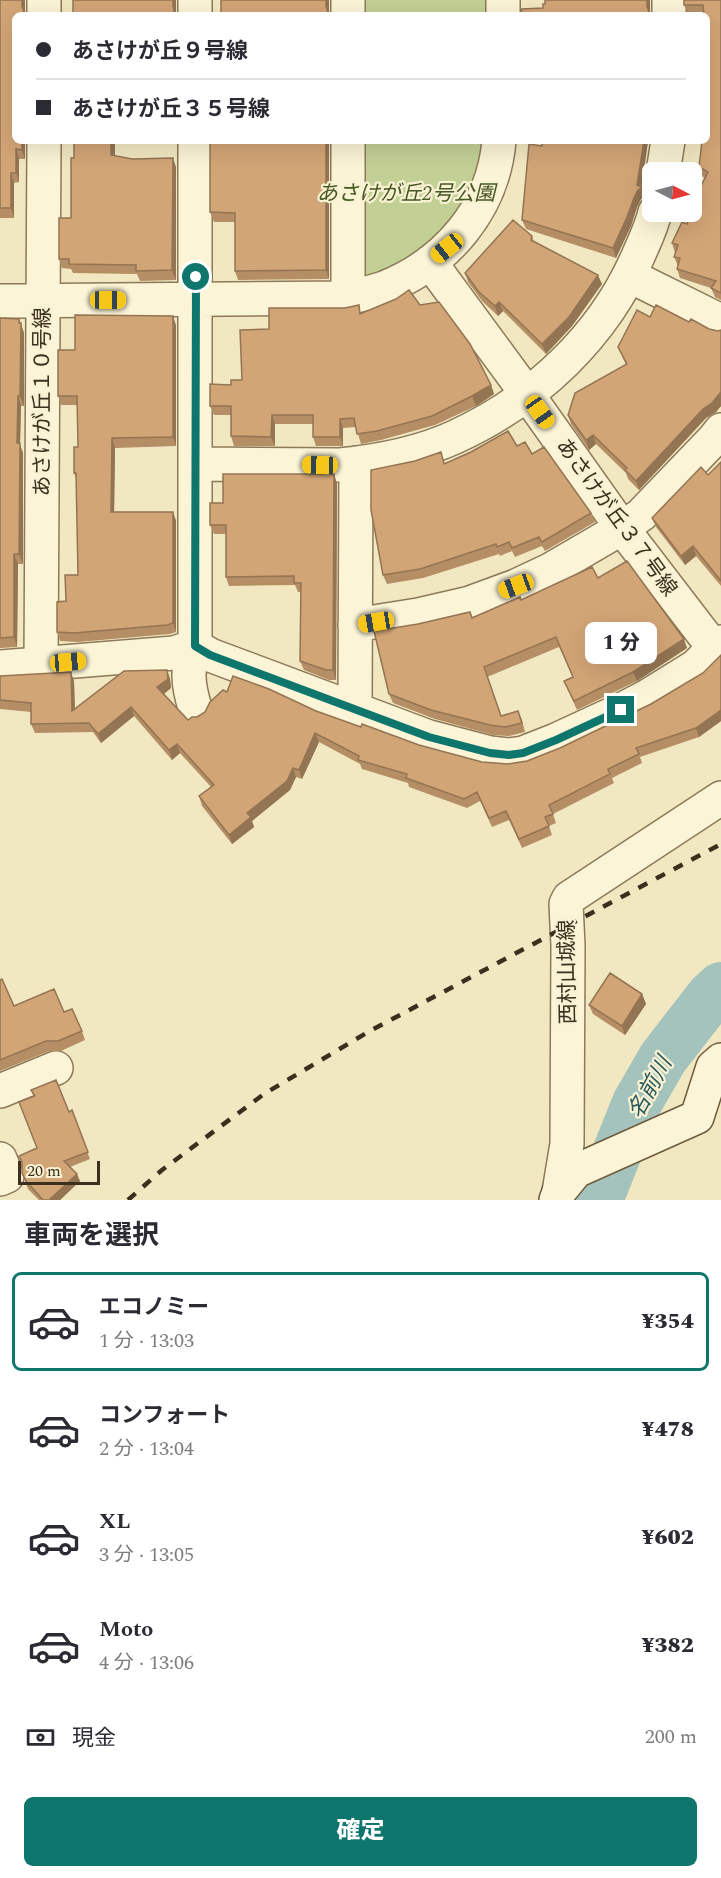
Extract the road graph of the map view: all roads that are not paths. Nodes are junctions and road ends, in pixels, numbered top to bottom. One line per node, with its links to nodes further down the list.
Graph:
1 (44, 144): 13 (street, あさけが丘１０号線)
2 (195, 144): 11 (street)
3 (348, 144): 10 (street)
4 (499, 144): 8 (street)
5 (668, 144): 6 (street)
6 (665, 162)
7 (652, 222): 9 (street)
8 (430, 262): 10 (street); 15 (street, あさけが丘３７号線)
9 (630, 276): 14 (street); 15 (street)
10 (348, 298): 11 (street)
11 (196, 299): 13 (street); 17 (street)
12 (0, 301): 13 (street)
13 (42, 301): 23 (street, あさけが丘１０号線)
14 (721, 321)
15 (527, 394): 18 (street); 19 (street, あさけが丘３７号線)
16 (721, 430): 19 (street)
17 (195, 464): 18 (street); 22 (street)
18 (356, 464): 20 (street)
19 (622, 528): 20 (street); 21 (street, あさけが丘３７号線)
20 (355, 626): 26 (street)
21 (718, 645): 26 (street)
22 (195, 646): 23 (street); 25 (street); 26 (street)
23 (41, 663): 24 (street)
24 (0, 667)
25 (195, 708)
26 (355, 709)
27 (721, 798): 33 (street, 西村山城線)
28 (721, 1059): 33 (street)
29 (56, 1068): 30 (street)
30 (0, 1091)
31 (0, 1159): 32 (street)
32 (0, 1179)
33 (564, 1188)

